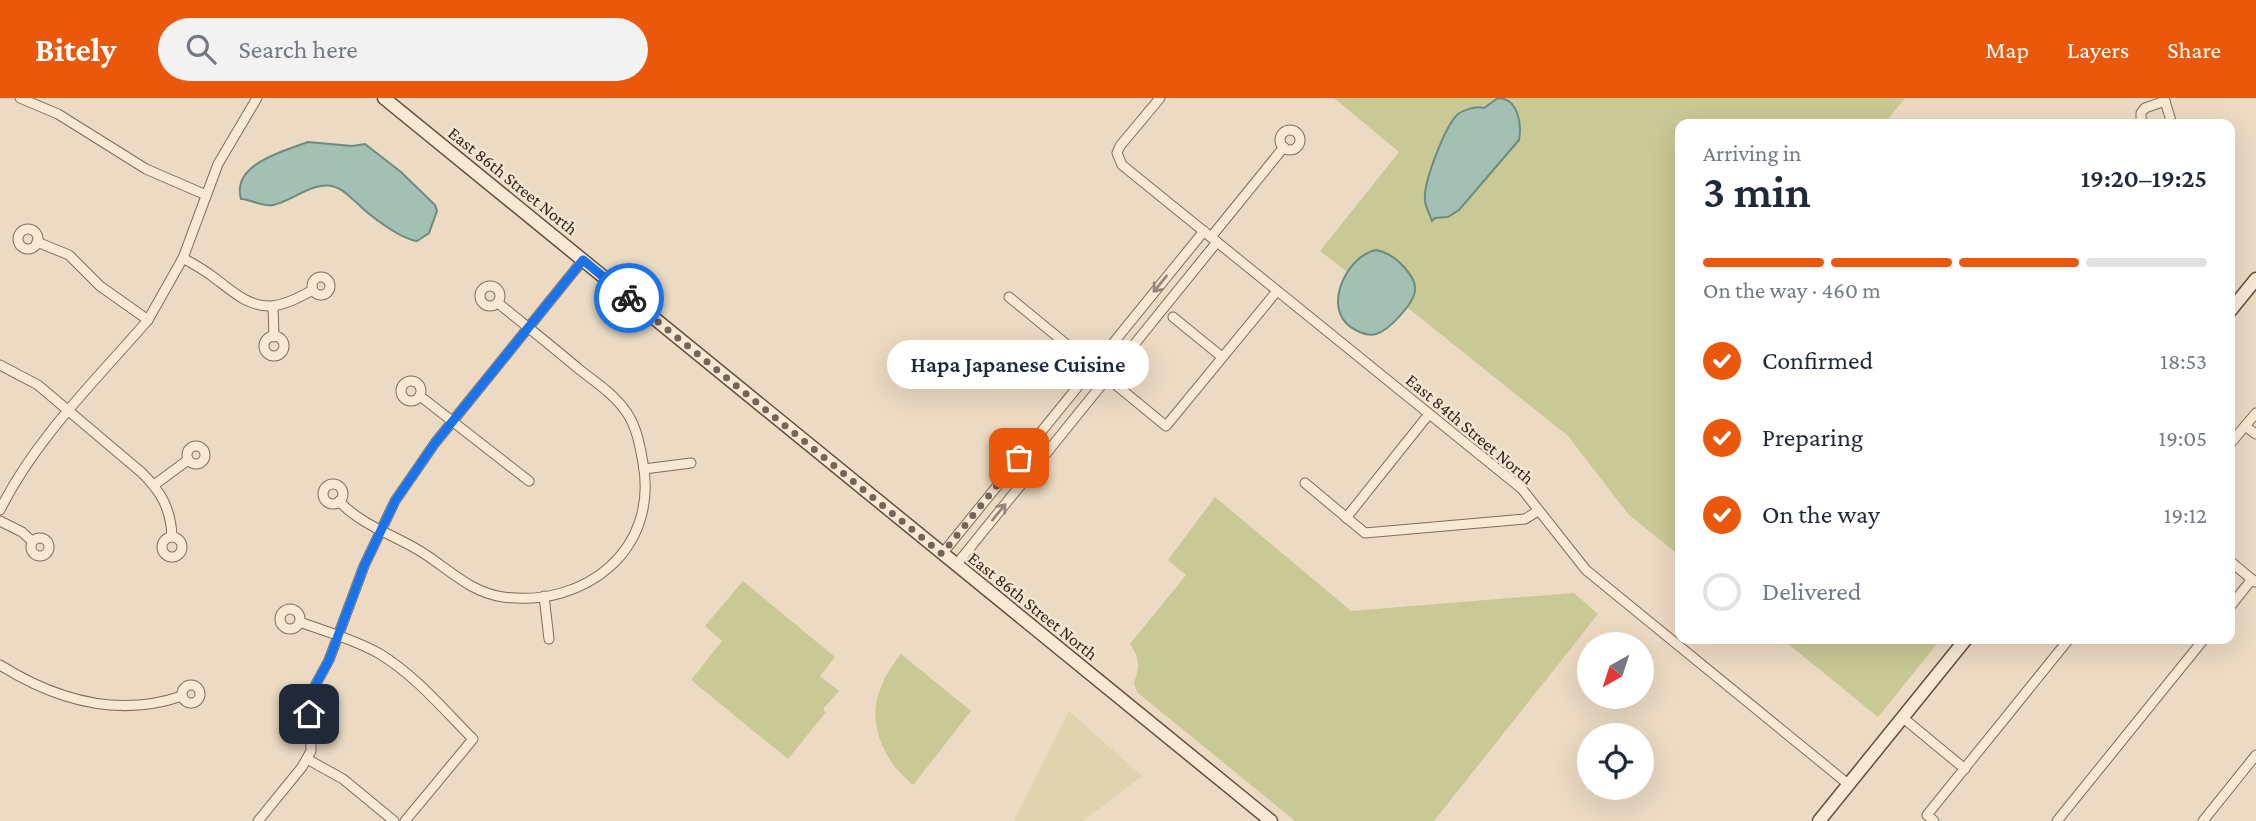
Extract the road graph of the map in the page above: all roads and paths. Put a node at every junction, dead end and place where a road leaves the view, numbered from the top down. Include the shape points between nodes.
1 (20, 98) edge
2 (257, 98) edge
3 (384, 98) edge
4 (1160, 98) edge
5 (2164, 99) edge
6 (2141, 119) edge
7 (2168, 119) edge
8 (1284, 147) dead end
9 (206, 194) junction
10 (1210, 236) junction
11 (37, 242) dead end
12 (183, 258) junction
13 (583, 260) junction
14 (2256, 279) edge
15 (313, 290) dead end
16 (1276, 291) junction
17 (1009, 297) dead end
18 (498, 303) dead end
19 (2235, 305) edge
20 (273, 306) junction
21 (1173, 317) dead end
22 (148, 320) junction
23 (529, 328) junction
24 (274, 337) dead end
25 (1222, 357) junction
26 (0, 365) edge
27 (1094, 366) junction
28 (1107, 377) junction
29 (420, 396) dead end
30 (69, 412) junction
31 (2256, 412) edge
32 (1429, 414) junction
33 (453, 420) junction
34 (2245, 426) junction
35 (2256, 434) edge
36 (2235, 438) edge
37 (188, 460) dead end
38 (691, 463) dead end
39 (644, 469) junction
40 (529, 481) dead end
41 (1305, 483) dead end
42 (155, 485) junction
43 (339, 501) dead end
44 (0, 510) edge
45 (1538, 511) junction
46 (1346, 518) junction
47 (0, 521) edge
48 (380, 530) junction
49 (172, 537) dead end
50 (32, 541) dead end
51 (942, 554) junction
52 (956, 565) junction
53 (2235, 565) edge
54 (2254, 581) edge
55 (544, 596) junction
56 (2235, 602) edge
57 (300, 622) dead end
58 (338, 636) junction
59 (549, 639) dead end
60 (1675, 642) edge
61 (1677, 644) edge
62 (1962, 644) edge
63 (2065, 644) edge
64 (2200, 644) edge
65 (0, 665) edge
66 (182, 696) dead end
67 (1902, 718) junction
68 (2256, 755) edge
69 (307, 759) junction
70 (1965, 769) junction
71 (1849, 784) junction
72 (1931, 818) edge
73 (258, 821) edge
74 (394, 821) edge
75 (405, 821) edge
76 (1271, 821) edge
77 (1819, 821) edge
78 (2057, 821) edge
79 (2203, 821) edge

1 - 9 street via 58,114 146,169
2 - 9 street
3 - 13 main road, East 86th Street North
4 - 10 street, East 84th Street North via 1120,146 1118,160
5 - 6 street via 2146,108
5 - 7 street
8 - 10 street
9 - 12 street
10 - 16 street, East 84th Street North
10 -> 27 street
10 - 28 street
11 - 22 street via 69,255 100,286
12 - 20 street via 245,300
12 - 22 street
13 - 23 street
13 - 51 main road, East 86th Street North
14 - 19 main road
15 - 20 street
16 - 25 street
16 - 32 street, East 84th Street North
17 - 27 street
18 - 23 street
20 - 24 street
21 - 25 street
22 - 30 street
23 - 33 street
23 - 39 street via 620,404 635,430
25 - 28 street via 1166,426
26 - 30 street via 38,384
27 - 28 street
27 - 51 street
52 -> 28 street
29 - 33 street
30 - 42 street
30 - 44 street via 36,452
31 - 34 street
32 - 45 street, East 84th Street North via 1522,489
32 - 46 street
33 - 40 street
33 - 48 street via 417,467
34 - 35 street
34 - 36 street
37 - 42 street
38 - 39 street
39 - 55 street via 641,518 622,555 591,583
41 - 46 street
42 - 49 street via 169,514
43 - 48 street
45 - 46 street via 1525,519 1365,533
45 - 60 street, East 84th Street North via 1586,570
47 - 50 street
48 - 55 street via 479,591 505,597
48 - 58 street
51 - 52 main road, East 86th Street North
52 - 76 main road, East 86th Street North
53 - 54 street
54 - 56 street
55 - 59 street
57 - 58 street
58 - 69 street via 310,695 312,743
58 - 75 street via 392,662 472,739
61 - 71 street, East 84th Street North
62 - 67 main road
63 - 70 street
64 - 78 street
65 - 66 street via 39,687 95,705 131,706
67 - 70 street
67 - 71 main road
68 - 79 street
69 - 73 street
69 - 74 street via 344,779
70 - 72 street
71 - 77 main road

